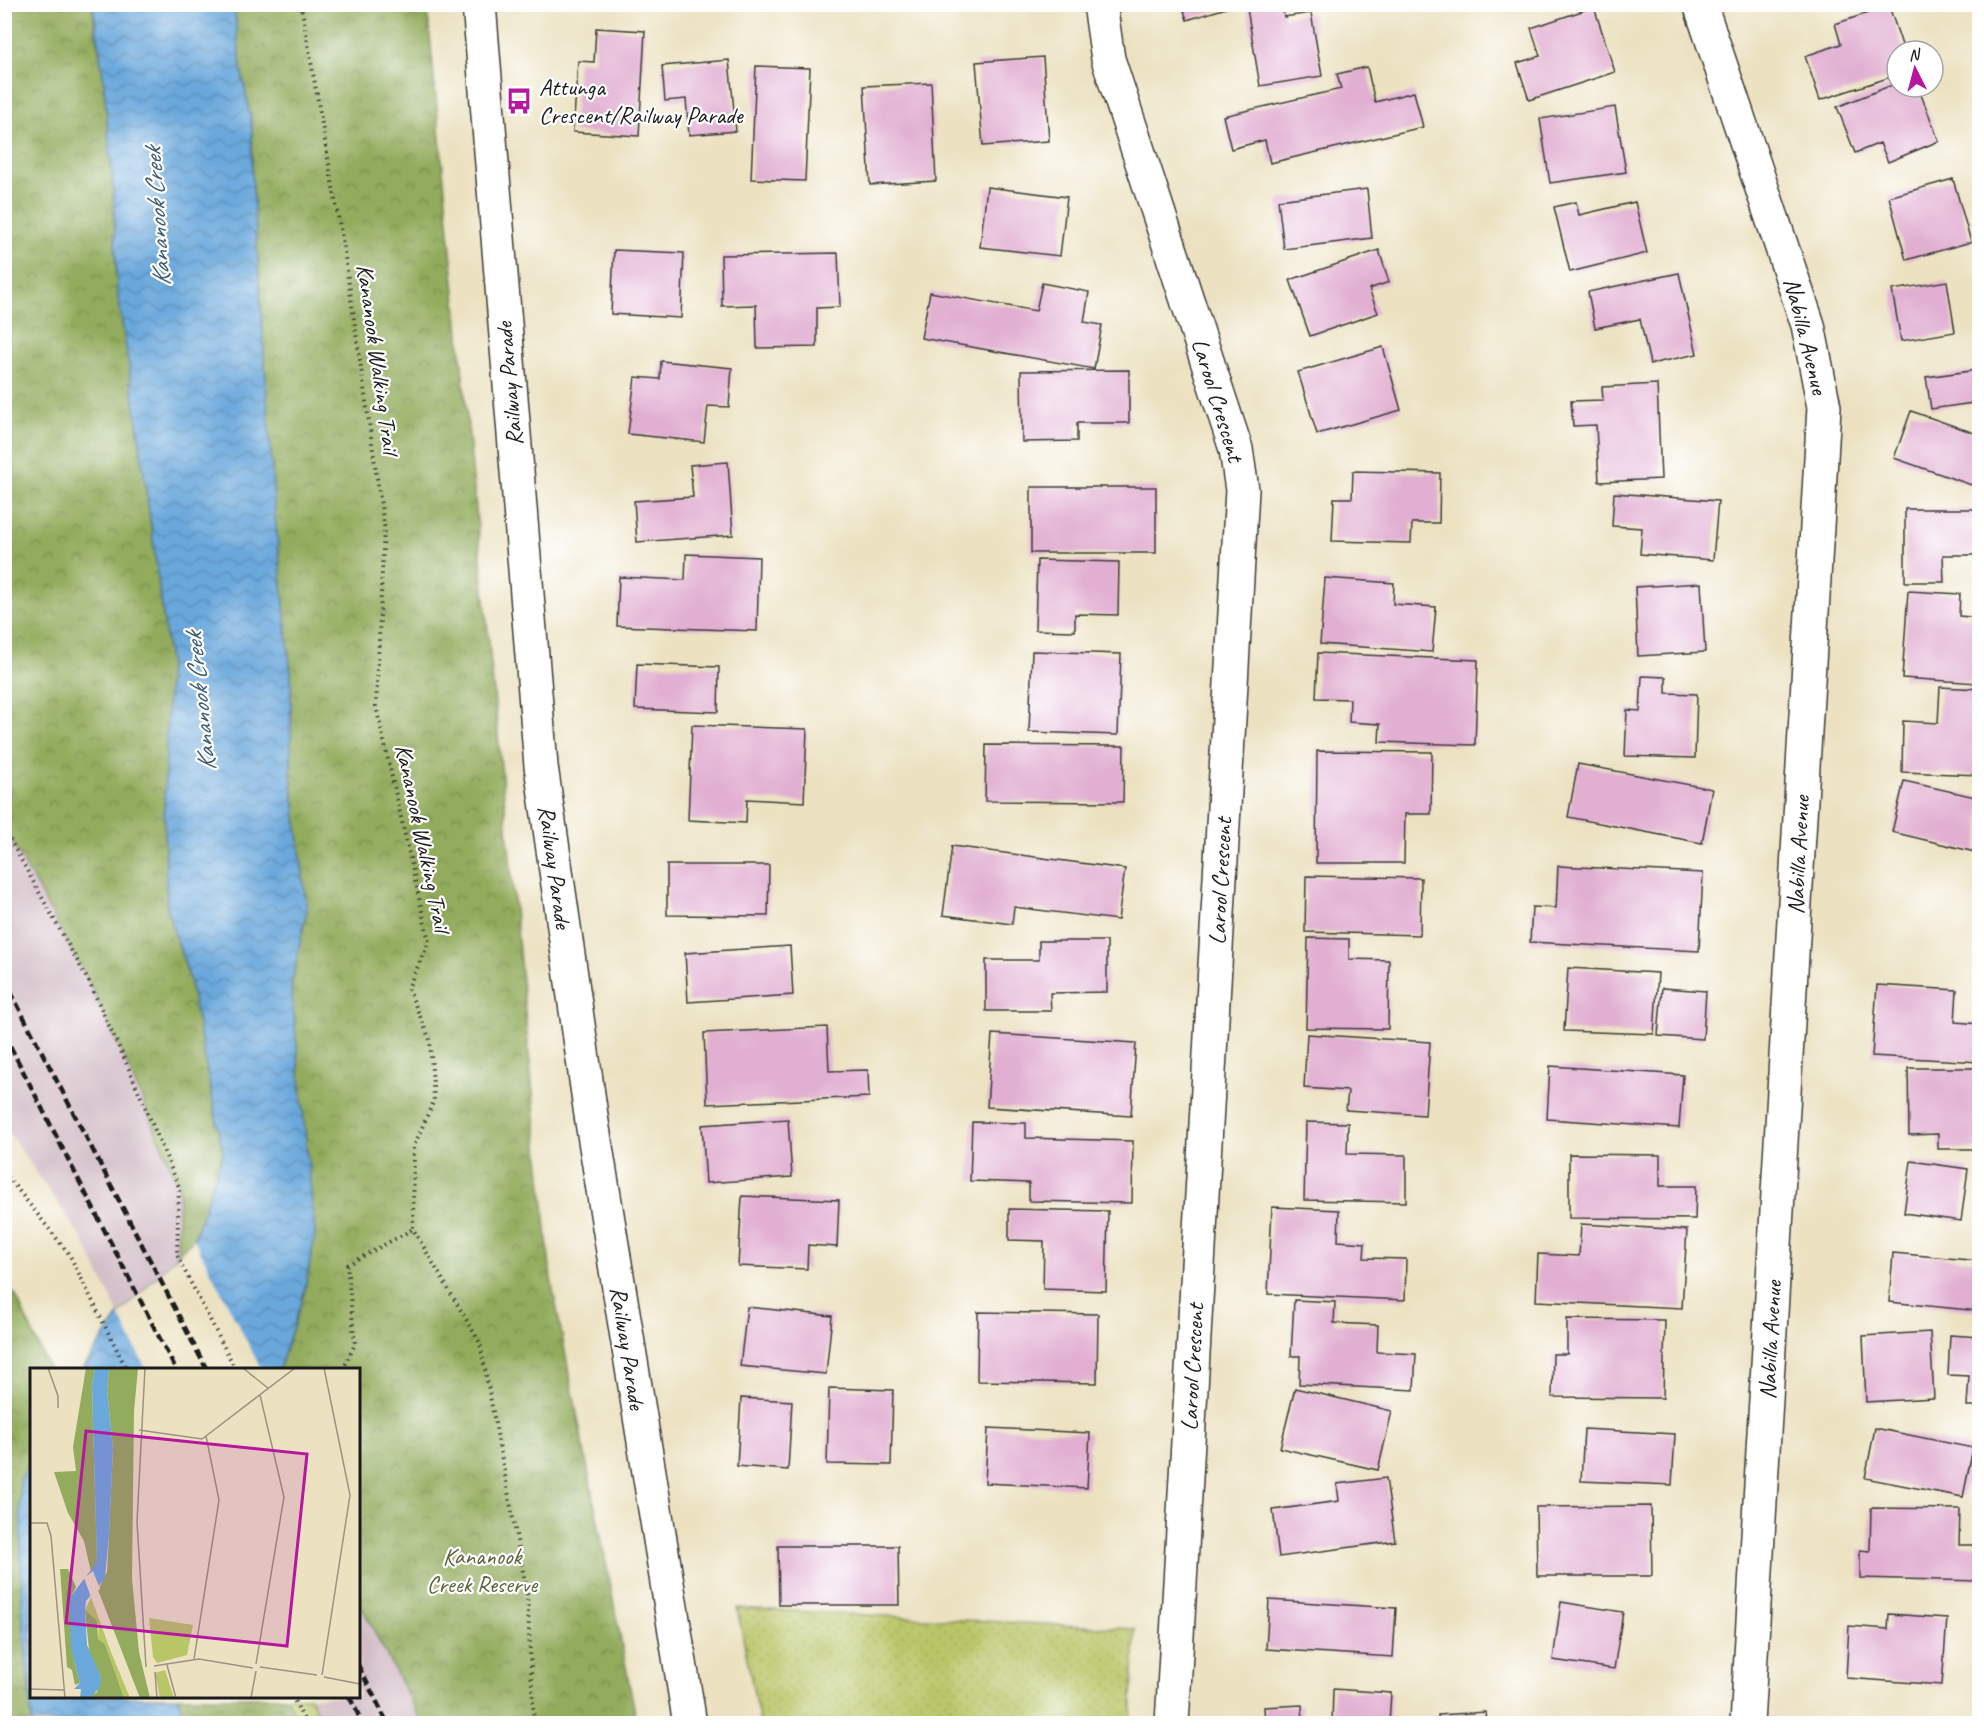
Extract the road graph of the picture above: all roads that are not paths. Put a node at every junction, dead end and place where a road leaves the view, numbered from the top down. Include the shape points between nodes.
1 (479, 4) edge
2 (1077, 4) edge
3 (1100, 4) edge
4 (1700, 4) edge
5 (1108, 59) junction
6 (690, 1724) edge
7 (1172, 1724) edge
8 (1747, 1724) edge

1 - 6 street, Railway Parade via 541,766 593,1134
2 - 5 street, Larool Crescent
3 - 5 street, Larool Crescent
4 - 8 street, Nabilla Avenue via 1808,325 1824,407
5 - 7 street, Larool Crescent via 1236,449 1242,490

